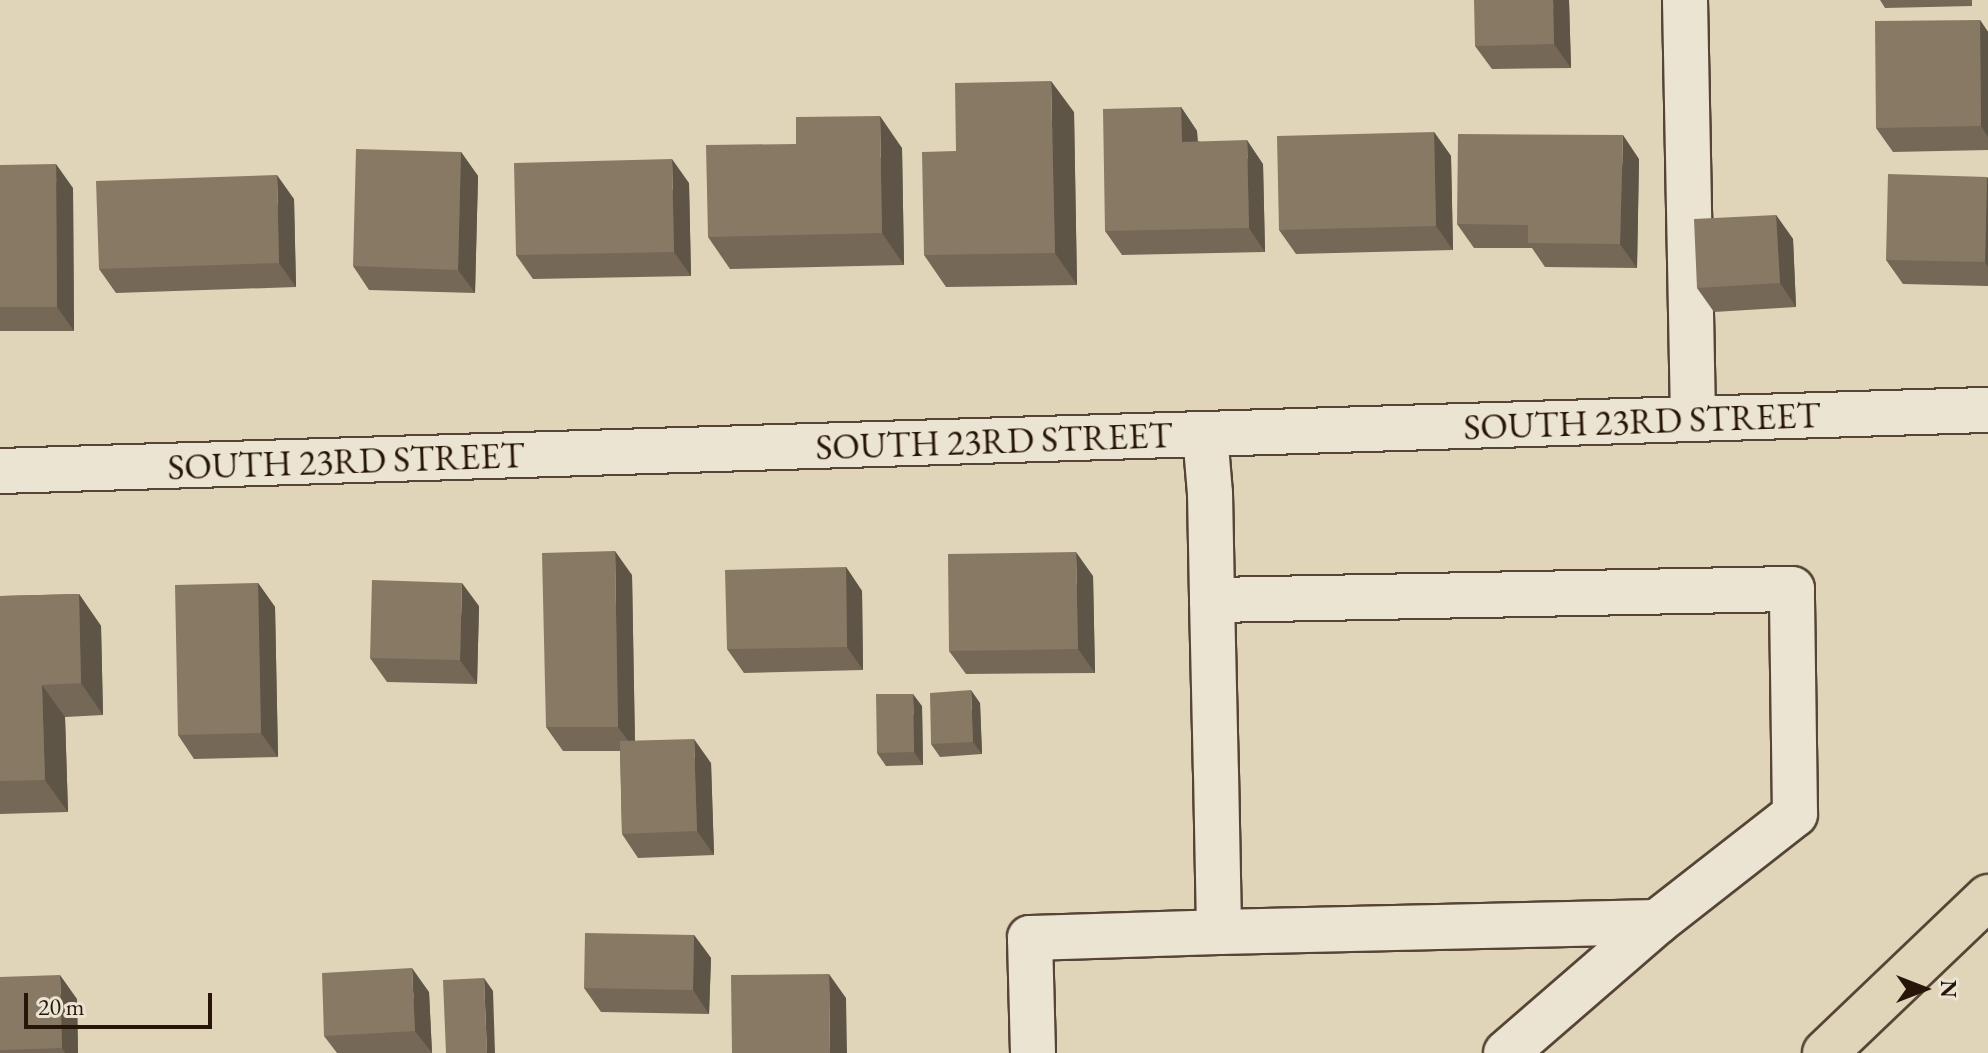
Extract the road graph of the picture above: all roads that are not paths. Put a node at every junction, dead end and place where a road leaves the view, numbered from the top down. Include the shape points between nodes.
1 (1685, 0) edge
2 (1988, 410) edge
3 (1693, 419) junction
4 (1205, 434) junction
5 (0, 471) edge
6 (1212, 600) junction
7 (1988, 897) edge
8 (1657, 922) junction
9 (1219, 932) junction
10 (1510, 1052) edge
11 (1033, 1053) edge
12 (1825, 1053) edge

1 - 3 street
2 - 3 street, SOUTH 23RD STREET
3 - 4 street, SOUTH 23RD STREET
4 - 5 street, SOUTH 23RD STREET
4 - 6 street
6 - 8 street via 1792,589 1795,814
6 - 9 street
7 - 12 main road
8 - 9 street
8 - 10 street
9 - 11 street via 1030,938

